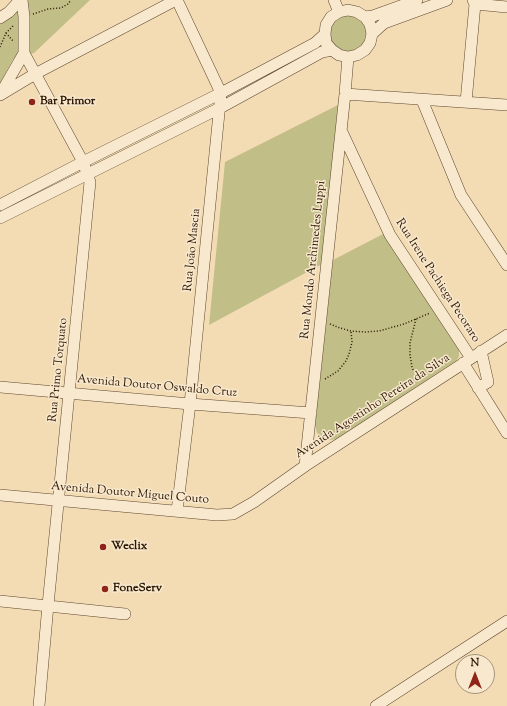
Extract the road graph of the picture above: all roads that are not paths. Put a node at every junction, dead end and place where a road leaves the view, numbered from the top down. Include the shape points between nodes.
1 (21, 0) edge
2 (176, 0) edge
3 (334, 0) edge
4 (417, 0) edge
5 (447, 0) edge
6 (474, 2) edge
7 (507, 7) edge
8 (339, 12) junction
9 (365, 17) junction
10 (0, 18) edge
11 (325, 34) junction
12 (372, 34) junction
13 (332, 50) junction
14 (24, 53) junction
15 (348, 57) junction
16 (35, 74) junction
17 (221, 94) junction
18 (346, 94) junction
19 (0, 95) edge
20 (422, 100) junction
21 (466, 102) junction
22 (507, 106) edge
23 (220, 108) junction
24 (342, 131) junction
25 (83, 162) junction
26 (88, 175) junction
27 (0, 205) edge
28 (0, 218) edge
29 (507, 266) edge
30 (507, 334) edge
31 (481, 351) junction
32 (467, 361) junction
33 (0, 386) edge
34 (478, 388) junction
35 (70, 393) junction
36 (190, 404) junction
37 (311, 414) junction
38 (507, 432) edge
39 (305, 466) junction
40 (0, 494) edge
41 (59, 500) junction
42 (254, 502) joint
43 (177, 511) junction
44 (0, 601) edge
45 (48, 605) junction
46 (125, 614) dead end
47 (507, 621) edge
48 (39, 706) edge
49 (376, 706) edge

1 - 10 street
1 - 14 street via 24,17
2 - 16 street
2 - 17 street, Rua João Mascia
3 - 8 street
4 - 9 street via 379,15
5 - 12 street via 384,23
6 - 7 street
6 - 21 street
8 - 9 street via 348,10
8 - 11 street via 331,17 326,25
9 - 12 street
11 - 13 street via 326,43
11 - 17 street via 315,43
12 - 15 street via 365,50 357,56
13 - 15 street
13 - 23 street via 322,52
14 - 16 street, Rua Primo Torquato
14 - 19 street
15 - 18 street, Rua Mondo Archimedes Luppi
16 - 19 street
16 - 25 street, Rua Primo Torquato
17 - 23 street, Rua João Mascia
17 - 25 street
18 - 20 street
18 - 24 street, Rua Mondo Archimedes Luppi
20 - 21 street
20 - 29 street via 461,195
21 - 22 street
23 - 26 street
23 - 36 street, Rua João Mascia
24 - 32 street, Rua Irene Pachiega Pecoraro via 390,235 439,309
24 - 37 street, Rua Mondo Archimedes Luppi
25 - 26 street, Rua Primo Torquato
25 - 27 street
26 - 28 street
26 - 35 street, Rua Primo Torquato via 90,182
30 - 31 street, Avenida Agostinho Pereira da Silva
31 - 32 street, Avenida Agostinho Pereira da Silva
31 - 34 street via 488,382
32 - 34 street, Rua Irene Pachiega Pecoraro
32 - 39 street, Avenida Agostinho Pereira da Silva
33 - 35 street, Avenida Doutor Oswaldo Cruz
34 - 38 street, Rua Irene Pachiega Pecoraro
35 - 36 street, Avenida Doutor Oswaldo Cruz
35 - 41 street, Rua Primo Torquato
36 - 37 street, Avenida Doutor Oswaldo Cruz
36 - 43 street, Rua João Mascia
37 - 39 street, Rua Mondo Archimedes Luppi
39 - 42 street, Avenida Agostinho Pereira da Silva
40 - 41 street, Avenida Doutor Miguel Couto
41 - 43 street, Avenida Doutor Miguel Couto
41 - 45 street, Rua Primo Torquato
42 - 43 street, Avenida Doutor Miguel Couto via 233,514
44 - 45 street
45 - 46 street
45 - 48 street, Rua Primo Torquato
47 - 49 street

